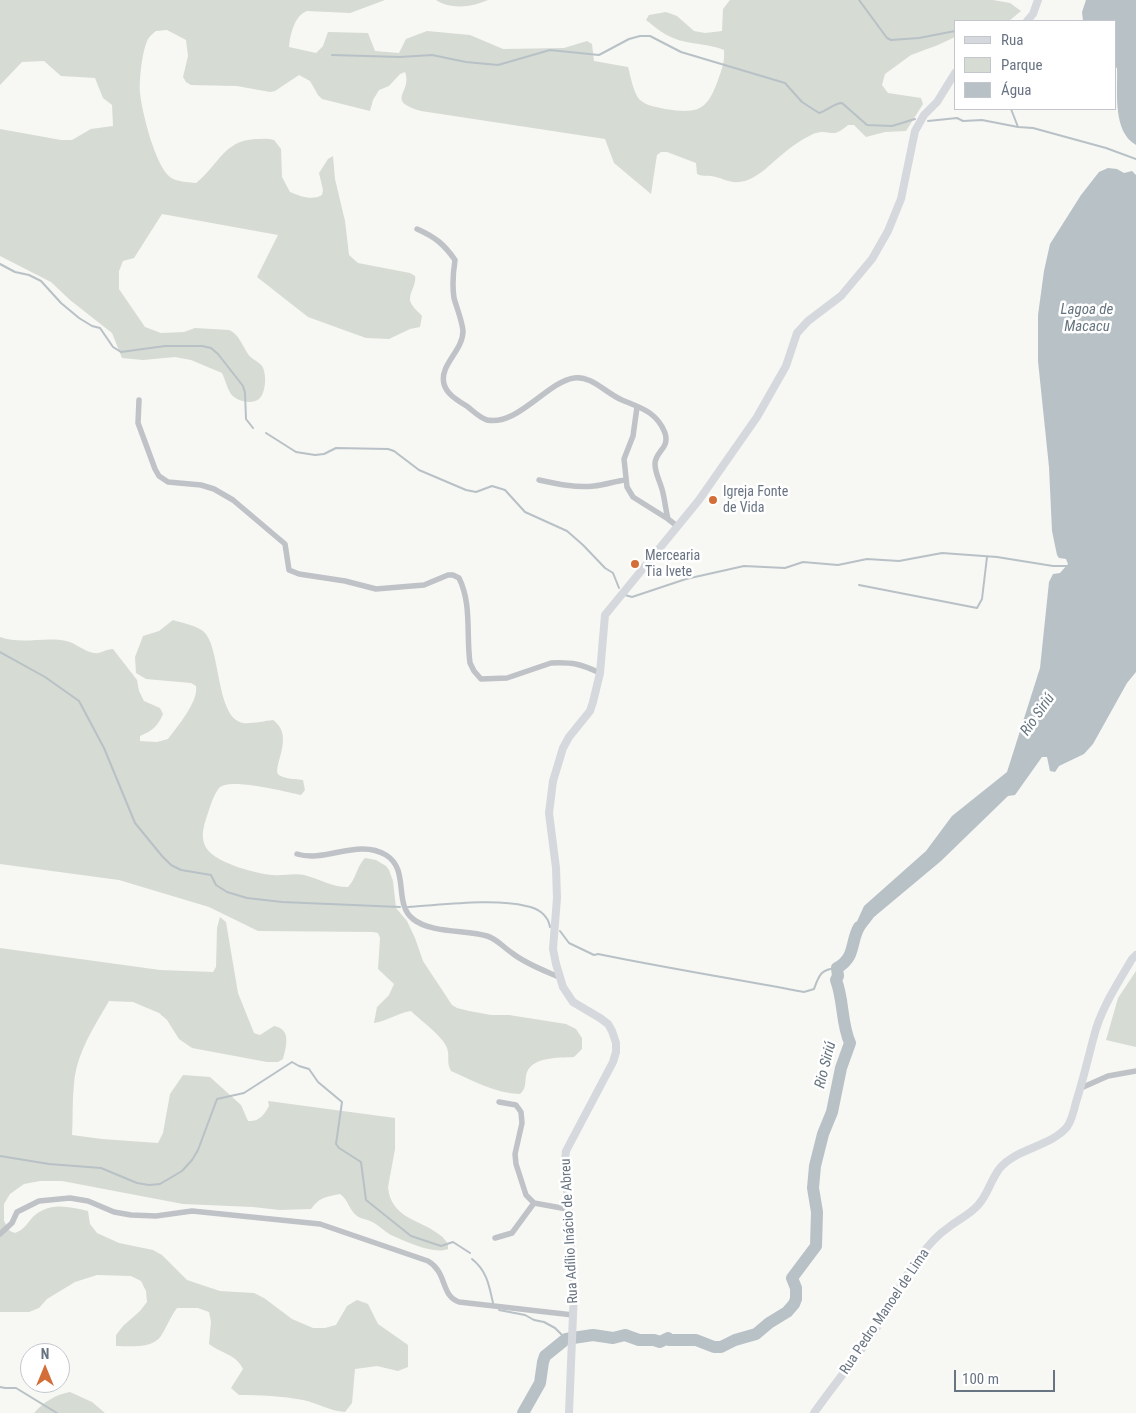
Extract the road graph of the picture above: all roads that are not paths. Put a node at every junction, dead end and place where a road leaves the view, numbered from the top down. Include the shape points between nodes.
1 (1038, 0) edge
2 (1028, 20) edge
3 (954, 75) edge
4 (417, 229) dead end
5 (139, 400) dead end
6 (638, 407) junction
7 (539, 480) dead end
8 (626, 480) junction
9 (668, 520) junction
10 (677, 526) junction
11 (600, 673) junction
12 (297, 854) dead end
13 (1136, 955) edge
14 (559, 977) junction
15 (1136, 1071) edge
16 (1081, 1088) junction
17 (499, 1102) dead end
18 (534, 1203) junction
19 (568, 1208) junction
20 (0, 1234) edge
21 (495, 1238) dead end
22 (573, 1316) junction
23 (569, 1413) edge
24 (814, 1413) edge

1 - 2 street
3 - 10 street, Rua Adílio Inácio de Abreu via 916,131 901,199 872,259 841,296 797,332 786,366 757,417
4 - 6 street via 446,247 455,260 452,280 463,331 462,340 444,377 449,394 485,420 495,420 515,414 558,385 574,378 584,378
5 - 11 street via 138,423 159,476 168,482 214,489 233,500 285,544 289,570 376,589 424,586 453,575 459,578 464,588 470,663 481,679 507,678 551,663 578,663
6 - 8 street via 633,436 624,459
6 - 9 street via 654,415 666,435 666,445 655,466
7 - 8 street via 592,486
8 - 9 street via 633,497
9 - 10 street
10 - 11 street, Rua Adílio Inácio de Abreu via 605,615
11 - 14 street, Rua Adílio Inácio de Abreu via 590,711 563,748 553,781 549,813 557,898 553,949
12 - 14 street via 307,857 369,849 385,855 400,872 406,909 413,919 431,927 489,936 528,964
13 - 16 street, Rua Pedro Manoel de Lima via 1104,1008
14 - 19 street, Rua Adílio Inácio de Abreu via 573,1002 608,1024 616,1043 613,1062 566,1151
15 - 16 street via 1108,1076
16 - 24 street, Rua Pedro Manoel de Lima via 1071,1120 1063,1131 1001,1167 972,1212 947,1228 918,1259 878,1325
17 - 18 street via 516,1105 522,1112 516,1164 526,1195
18 - 19 street
18 - 21 street via 512,1233
19 - 22 street, Rua Adílio Inácio de Abreu
20 - 22 street via 12,1223 17,1212 40,1201 70,1198 131,1215 156,1216 192,1211 320,1224 428,1261 440,1271 448,1295 459,1302
22 - 23 street, Rua Adílio Inácio de Abreu

